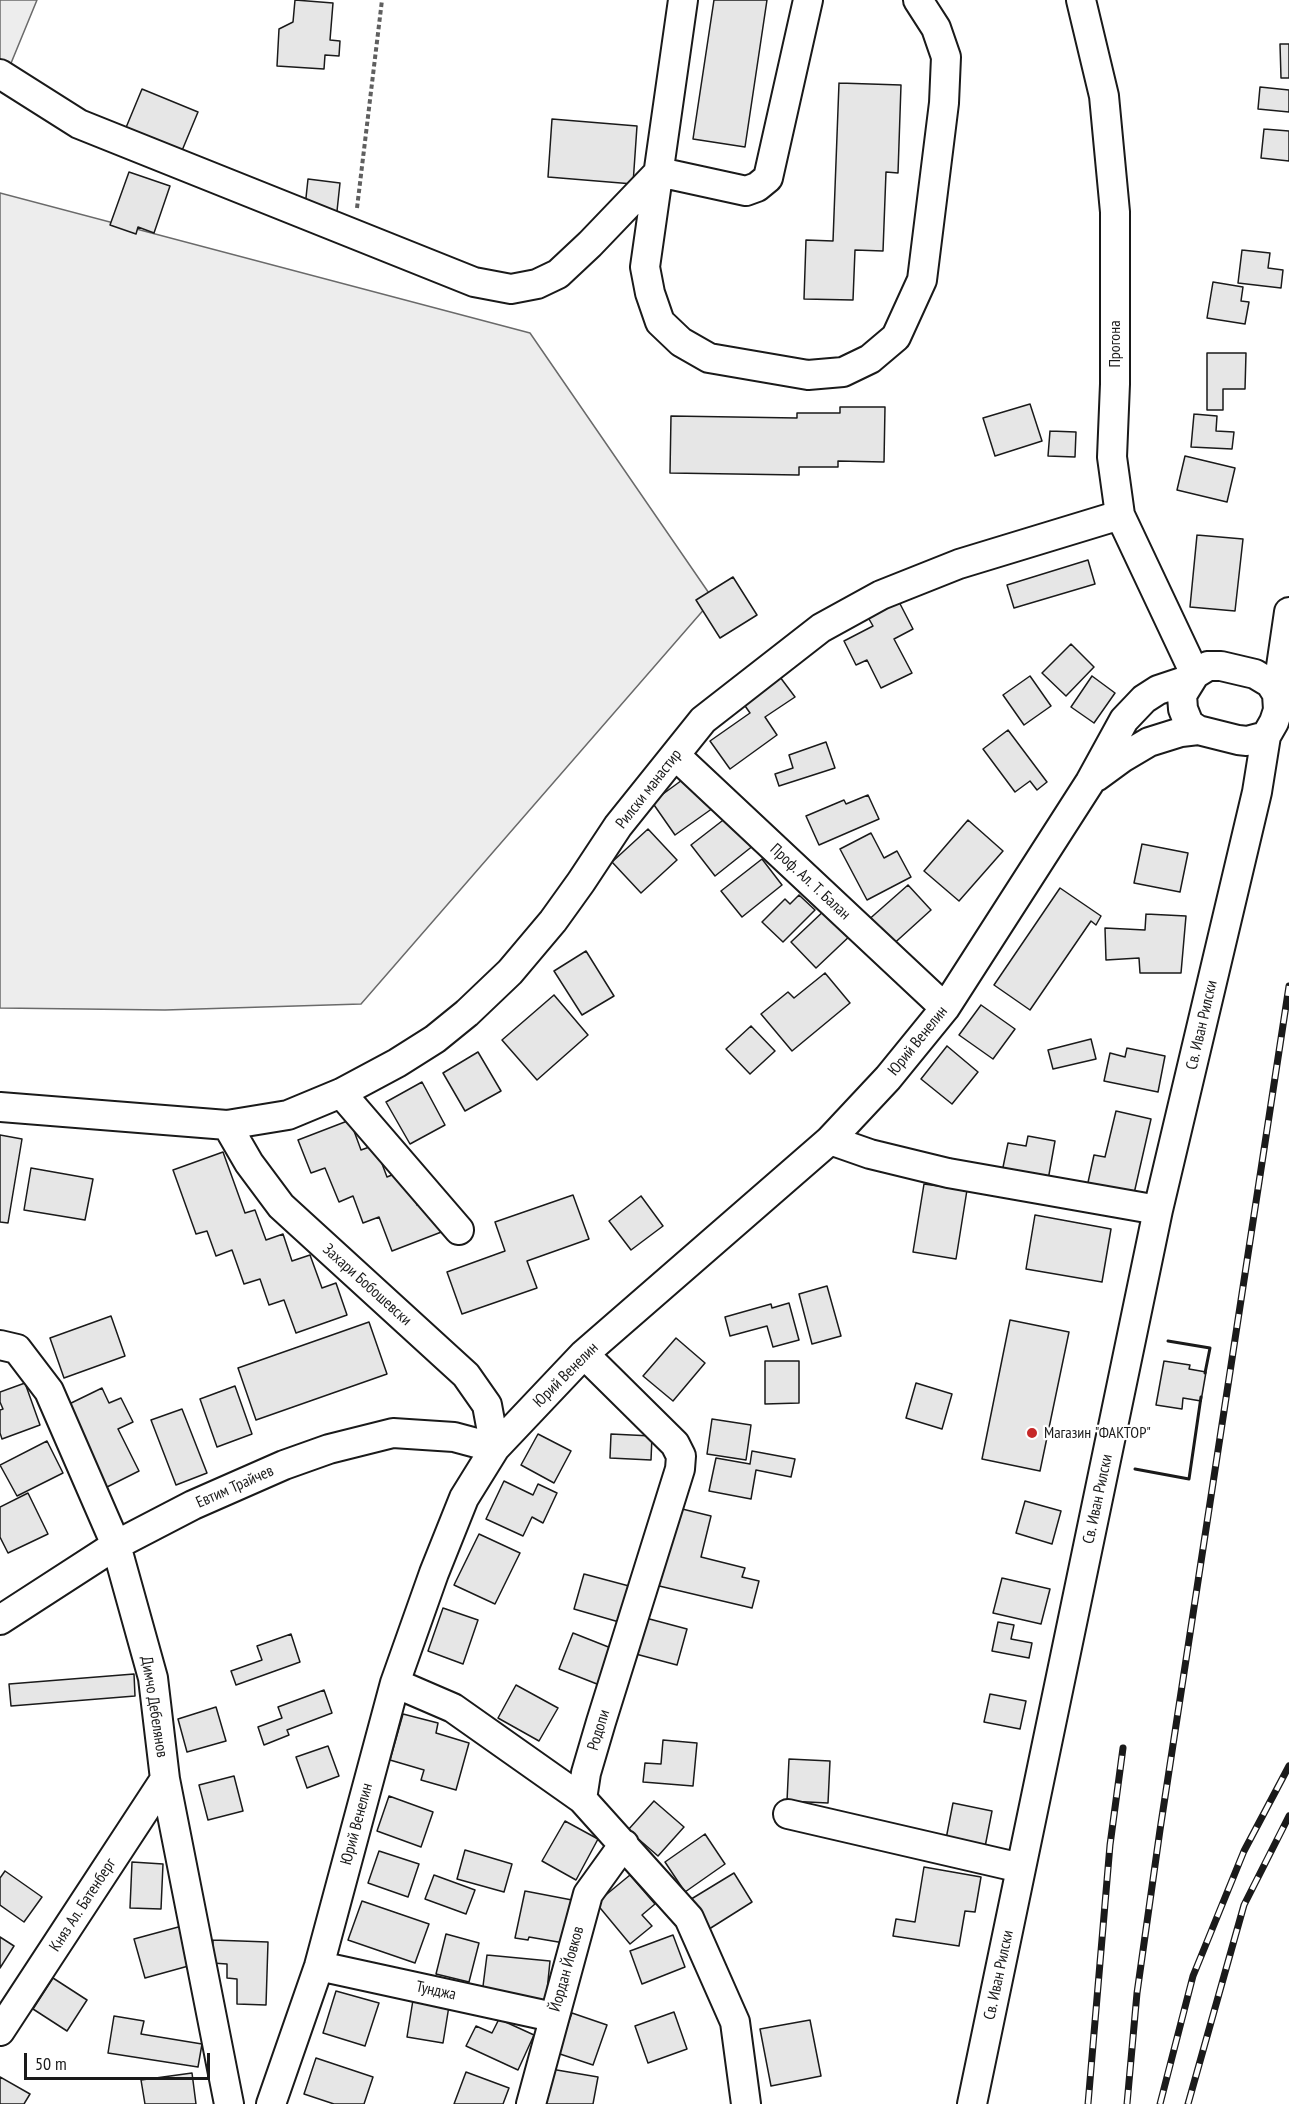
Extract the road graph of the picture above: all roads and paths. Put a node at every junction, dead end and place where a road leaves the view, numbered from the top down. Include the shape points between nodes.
1 (382, 0) edge
2 (682, 0) edge
3 (808, 0) edge
4 (918, 0) edge
5 (1081, 0) edge
6 (0, 74) edge
7 (659, 172) junction
8 (353, 234) junction
9 (1120, 514) junction
10 (1289, 612) edge
11 (1283, 641) junction
12 (1255, 674) junction
13 (1193, 676) junction
14 (1278, 715) edge
15 (1198, 730) junction
16 (1238, 740) junction
17 (675, 755) junction
18 (1090, 782) junction
19 (1257, 792) junction
20 (945, 1008) junction
21 (342, 1093) junction
22 (0, 1107) edge
23 (227, 1125) junction
24 (830, 1140) junction
25 (1158, 1210) junction
26 (459, 1230) dead end
27 (0, 1345) edge
28 (584, 1354) junction
29 (495, 1448) junction
30 (116, 1545) junction
31 (0, 1620) edge
32 (395, 1683) junction
33 (165, 1779) junction
34 (582, 1799) junction
35 (788, 1814) dead end
36 (624, 1844) junction
37 (1021, 1868) junction
38 (320, 1966) junction
39 (553, 2017) junction
40 (0, 2031) edge
41 (229, 2104) edge
42 (271, 2104) edge
43 (531, 2104) edge
44 (746, 2104) edge
45 (972, 2104) edge

1 - 8 path
2 - 7 street
3 - 7 street via 768,178 746,192
4 - 7 street via 936,28 946,57 922,280 896,337 870,359 843,372 808,375 709,358 681,342 660,322 645,267
5 - 9 street, Прогона via 1104,96 1115,212 1112,457
6 - 8 street via 79,124
7 - 8 street via 558,274 537,284 511,289 474,282
9 - 13 street, Прогона
9 - 17 street, Рилски манастир via 959,564 881,595 821,628 703,720
10 - 11 street, Св. Иван Рилски
11 - 12 street, Св. Иван Рилски via 1275,657
11 - 14 street, Св. Иван Рилски
12 - 13 street via 1208,666
12 - 14 street via 1270,683
13 - 15 street via 1182,694 1183,709 1189,724
13 - 18 street, Юрий Венелин via 1158,690 1132,710
14 - 16 street via 1247,741
14 - 19 street, Св. Иван Рилски
15 - 16 street
15 - 18 street, Юрий Венелин via 1149,742
16 - 19 street, Св. Иван Рилски via 1254,773
17 - 20 street, Проф. Ал. Т. Балан
17 - 21 street, Рилски манастир via 618,826 553,921 510,972 435,1039
18 - 20 street, Юрий Венелин
19 - 25 street, Св. Иван Рилски
20 - 24 street, Юрий Венелин via 888,1078
21 - 23 street, Рилски манастир via 288,1115
21 - 26 street
22 - 23 street, Рилски манастир
23 - 29 street, Захари Бобошевски via 281,1206 466,1375 487,1405
24 - 25 street via 948,1173
24 - 28 street, Юрий Венелин
25 - 37 street, Св. Иван Рилски
27 - 30 street, Димчо Дебелянов via 17,1349 49,1391
28 - 29 street, Юрий Венелин
28 - 34 street, Родопи via 675,1444 681,1456 586,1773
29 - 30 street, Евтим Трайчев via 454,1437 393,1433 329,1449 193,1505
29 - 32 street, Юрий Венелин via 464,1498
30 - 31 street, Евтим Трайчев
30 - 33 street, Димчо Дебелянов via 153,1678
32 - 34 street via 453,1708
32 - 38 street, Юрий Венелин
33 - 40 street, Княз Ал. Батенберг
33 - 41 street, Димчо Дебелянов
34 - 36 street
35 - 37 street
36 - 39 street, Йордан Йовков via 588,1894
36 - 44 street via 689,1918 735,2022
37 - 45 street, Св. Иван Рилски
38 - 39 street, Тунджа
38 - 42 street, Юрий Венелин
39 - 43 street, Йордан Йовков

